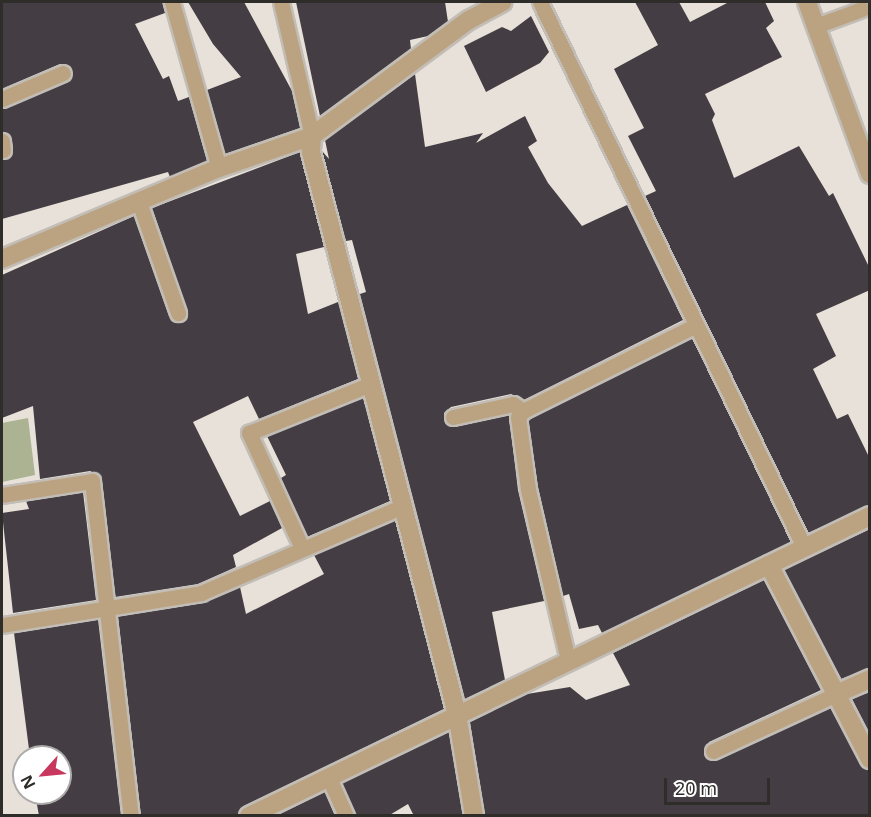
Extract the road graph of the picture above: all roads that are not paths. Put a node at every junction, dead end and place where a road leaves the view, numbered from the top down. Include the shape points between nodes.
1 (172, 2) edge
2 (281, 2) edge
3 (503, 2) edge
4 (540, 2) edge
5 (807, 2) edge
6 (862, 9) dead end
7 (816, 27) junction
8 (63, 73) dead end
9 (2, 99) edge
10 (312, 136) junction
11 (219, 168) junction
12 (870, 174) edge
13 (139, 202) junction
14 (2, 259) edge
15 (178, 313) dead end
16 (696, 325) junction
17 (371, 384) junction
18 (523, 411) junction
19 (453, 417) dead end
20 (2, 495) edge
21 (403, 506) junction
22 (870, 516) edge
23 (302, 548) junction
24 (804, 548) junction
25 (769, 565) junction
26 (106, 609) junction
27 (2, 625) edge
28 (568, 660) junction
29 (870, 679) edge
30 (834, 695) junction
31 (457, 714) junction
32 (713, 751) dead end
33 (870, 759) edge
34 (329, 778) junction
35 (131, 816) edge
36 (249, 816) edge
37 (346, 816) edge
38 (474, 816) edge

1 - 11 lane
2 - 10 lane
3 - 10 street via 469,20
4 - 16 lane
5 - 7 street
6 - 7 lane
7 - 12 street
8 - 9 lane
10 - 11 street
10 - 17 street via 311,152
11 - 13 street
13 - 14 street
13 - 15 lane
16 - 18 lane
16 - 24 lane
17 - 21 street
17 - 23 lane via 249,433
18 - 19 lane via 513,404
18 - 28 lane via 518,417 528,489
20 - 26 lane via 92,481
21 - 23 lane
21 - 31 street
22 - 24 street
23 - 26 lane via 201,594
24 - 25 street
25 - 28 street
25 - 30 street
26 - 27 lane
26 - 35 lane
28 - 31 street
29 - 30 street
30 - 32 lane
30 - 33 street
31 - 34 street
31 - 38 street
34 - 36 street
34 - 37 lane

